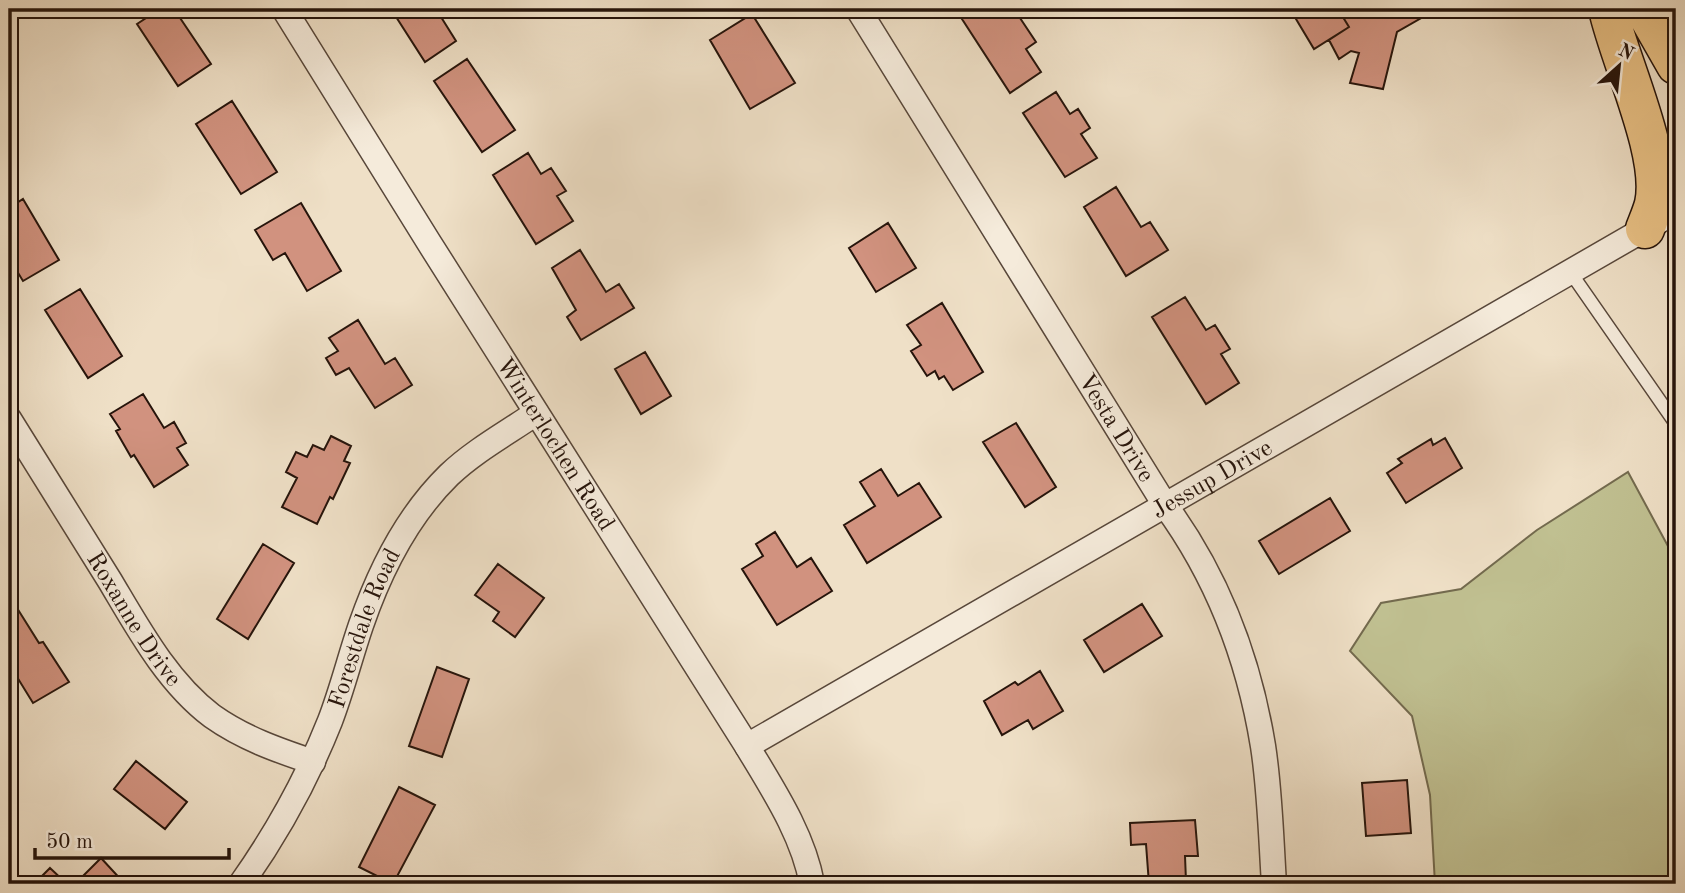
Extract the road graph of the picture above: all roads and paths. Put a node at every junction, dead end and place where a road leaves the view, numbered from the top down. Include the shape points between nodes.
1 (284, 9) edge
2 (858, 9) edge
3 (1608, 9) edge
4 (1644, 9) edge
5 (1676, 65) edge
6 (1661, 220) edge
7 (1571, 273) junction
8 (536, 414) junction
9 (9, 419) edge
10 (1676, 424) edge
11 (1165, 505) junction
12 (747, 746) junction
13 (313, 762) junction
14 (241, 884) edge
15 (813, 884) edge
16 (1273, 884) edge

1 - 8 street, Winterlochen Road
2 - 11 street, Vesta Drive
3 - 6 main road via 1648,141 1656,179 1654,203
4 - 5 main road
6 - 7 street, Jessup Drive
7 - 10 lane
7 - 11 street, Jessup Drive
8 - 12 street, Winterlochen Road
8 - 13 street, Forestdale Road via 449,475 396,544 374,590
9 - 13 street, Roxanne Drive via 138,627 189,694 238,733
11 - 12 street, Jessup Drive
11 - 16 street, Vesta Drive via 1208,573 1249,682 1263,747
12 - 15 street, Winterlochen Road via 781,804
13 - 14 street, Forestdale Road via 280,825

